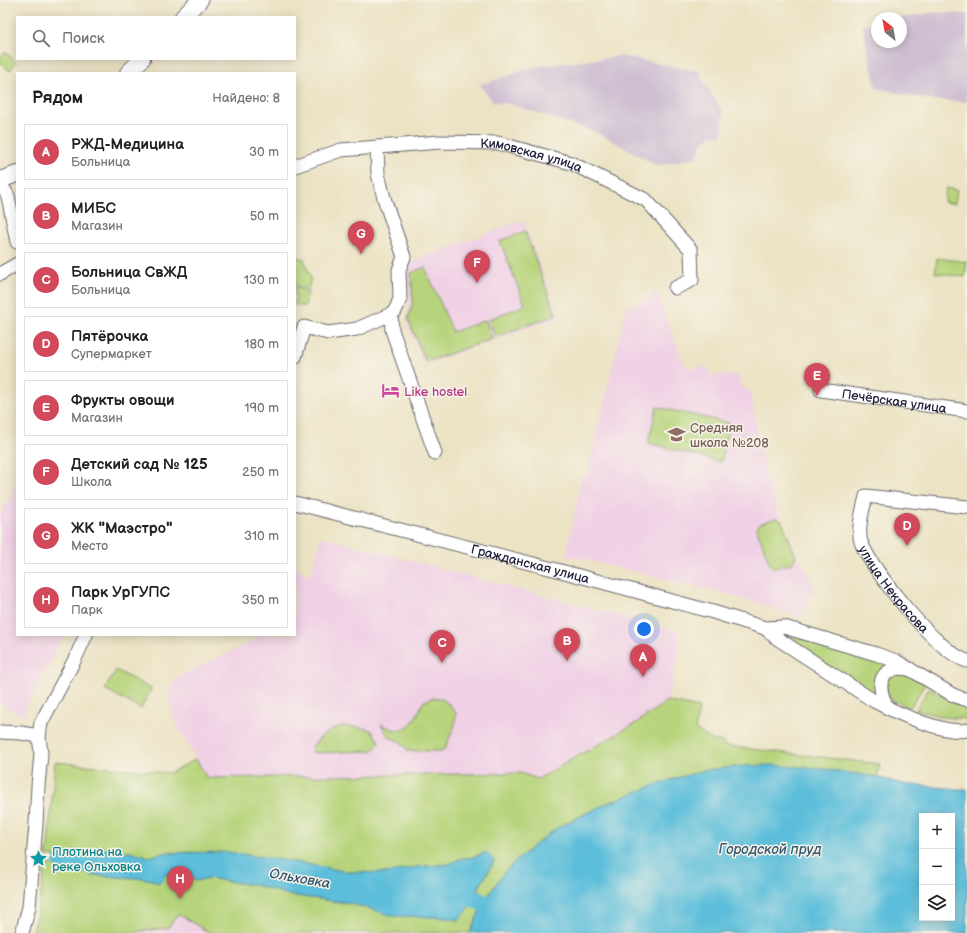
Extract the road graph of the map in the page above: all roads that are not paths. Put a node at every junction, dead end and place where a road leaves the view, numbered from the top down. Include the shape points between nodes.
1 (200, 0) edge
2 (184, 16) edge
3 (141, 60) edge
4 (129, 72) edge
5 (377, 147) junction
6 (296, 166) edge
7 (16, 174) edge
8 (0, 181) edge
9 (16, 238) edge
10 (16, 265) edge
11 (0, 274) edge
12 (675, 288) dead end
13 (391, 314) junction
14 (296, 354) edge
15 (821, 390) dead end
16 (967, 411) edge
17 (435, 453) dead end
18 (296, 503) edge
19 (967, 506) edge
20 (765, 628) junction
21 (86, 636) edge
22 (967, 661) edge
23 (910, 669) junction
24 (967, 700) edge
25 (887, 707) junction
26 (966, 731) edge
27 (0, 732) edge
28 (39, 736) junction
29 (22, 933) edge

1 - 2 main road
3 - 4 main road
5 - 6 street, Кимовская улица via 340,150
5 - 12 street, Кимовская улица via 440,142 498,144 571,163 646,200 692,250 692,280
5 - 13 street via 378,174 404,257 399,270 400,298 396,311
7 - 8 main road
8 - 9 street via 8,196
10 - 11 street
13 - 14 street via 357,329 328,334 304,327
13 - 17 street via 392,330
15 - 16 street, Печёрская улица
18 - 20 street, Гражданская улица via 591,579
19 - 22 street, улица Некрасова via 866,496 860,527 861,540 868,556 888,585 916,620 938,641
20 - 23 street, Гражданская улица via 784,627 876,654
20 - 25 street, Гражданская улица via 775,638
21 - 28 street via 41,723
23 - 24 street, Гражданская улица via 953,695
23 - 25 street via 896,668 886,673 880,687
25 - 26 street, Гражданская улица via 928,724 949,730
27 - 28 street
28 - 29 street via 41,754 29,907

